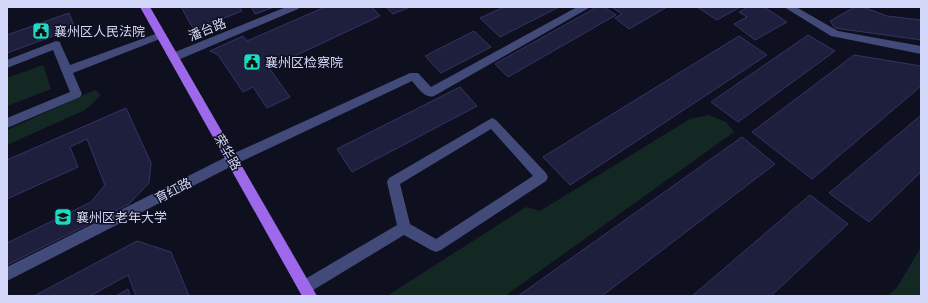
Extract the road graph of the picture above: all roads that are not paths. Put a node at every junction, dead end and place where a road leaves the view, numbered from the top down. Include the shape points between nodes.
1 (145, 7) edge
2 (295, 7) edge
3 (584, 7) edge
4 (789, 7) edge
5 (161, 35) junction
6 (921, 50) edge
7 (174, 57) junction
8 (7, 64) edge
9 (66, 71) junction
10 (7, 123) edge
11 (232, 160) junction
12 (404, 228) junction
13 (7, 274) edge
14 (308, 292) edge

1 - 5 main road, 荣华路
2 - 7 street, 潘台路
3 - 11 street, 育红路 via 430,92 414,76
4 - 6 street via 836,34
5 - 7 main road, 荣华路
5 - 9 street
7 - 11 main road, 荣华路
8 - 9 street via 56,45
9 - 10 street via 76,94
11 - 13 street, 育红路
11 - 14 main road, 荣华路
12 - 12 street via 436,246 542,177 492,123 393,182
12 - 14 street

